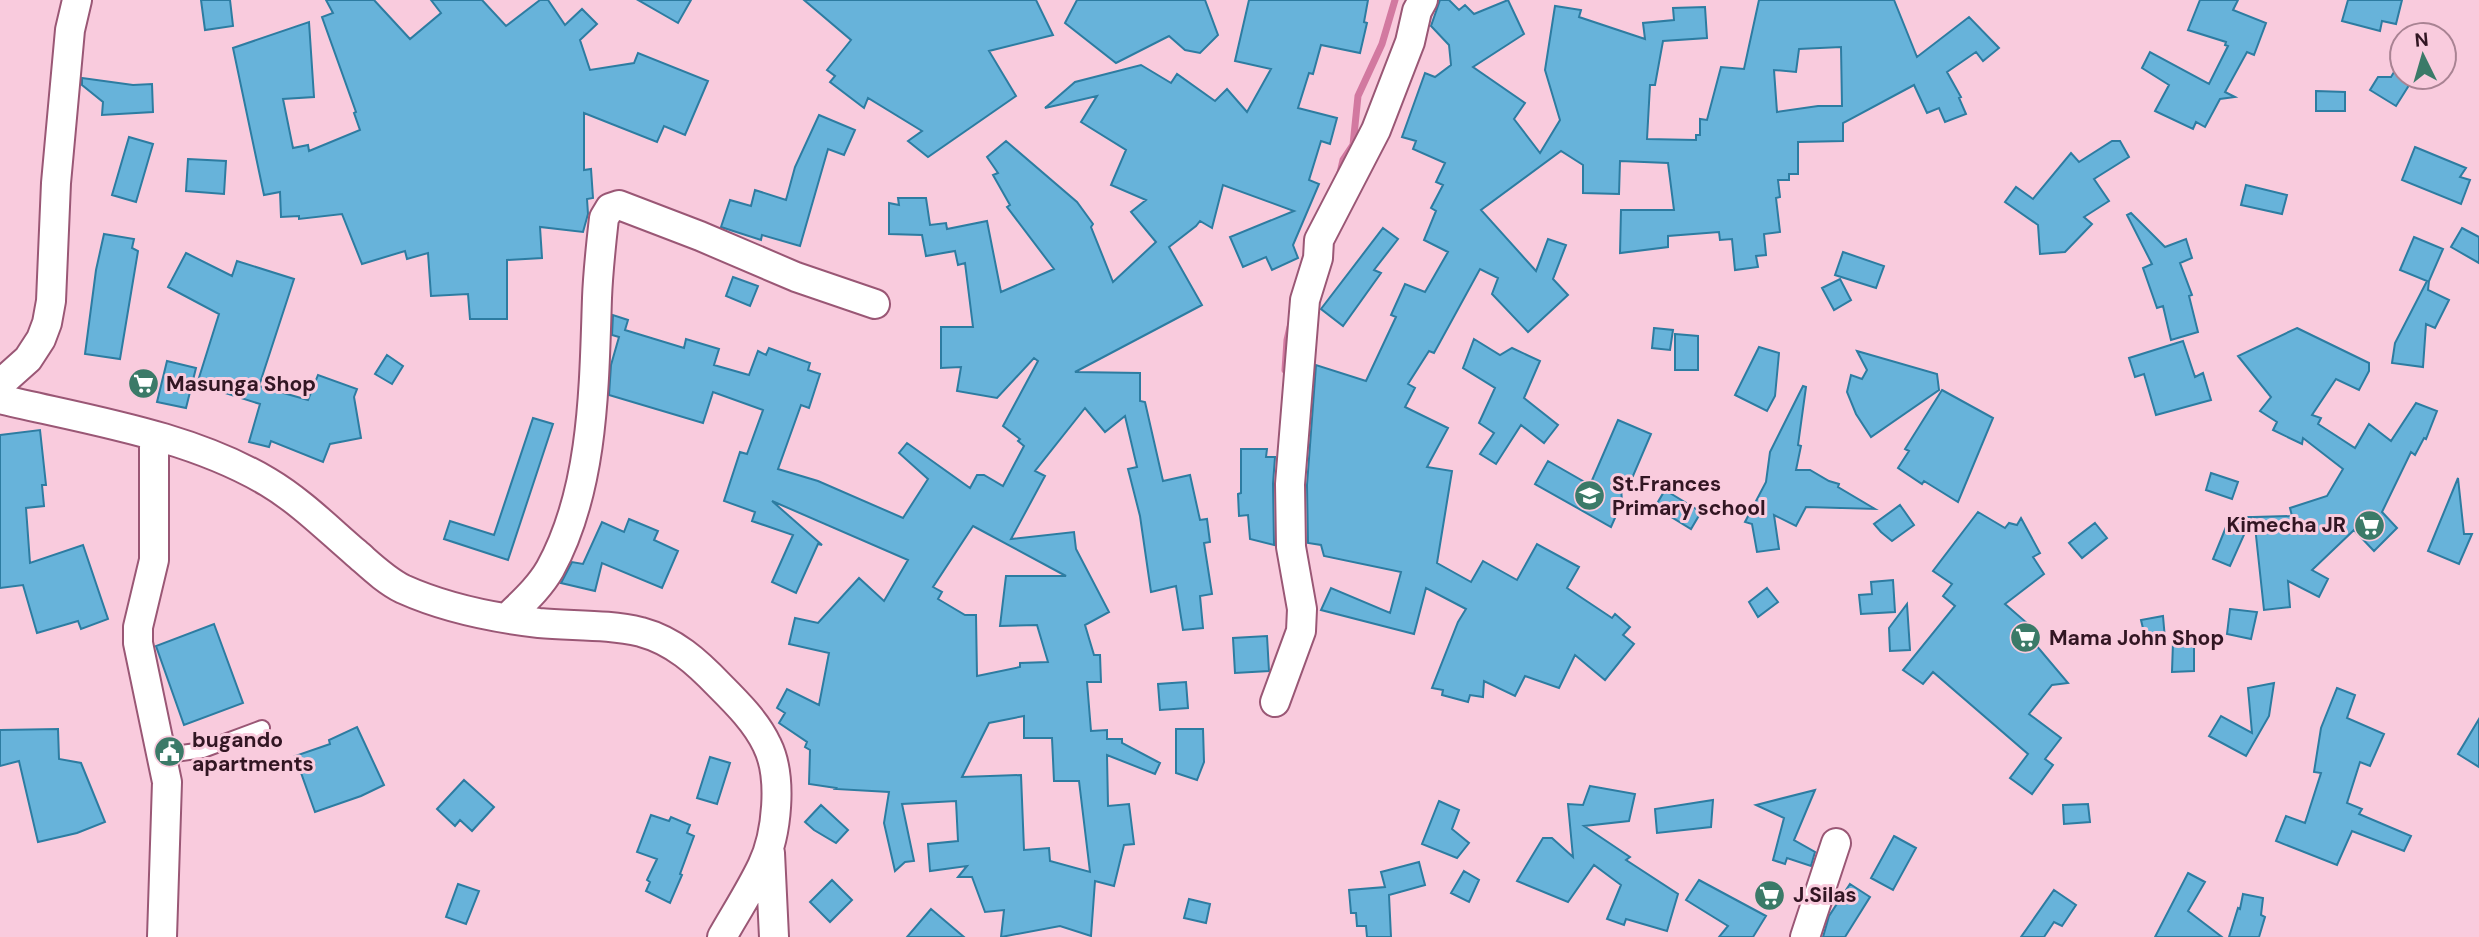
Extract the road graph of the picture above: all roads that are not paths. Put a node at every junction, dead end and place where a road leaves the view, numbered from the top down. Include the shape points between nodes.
1 (77, 0) edge
2 (1423, 0) edge
3 (875, 304) dead end
4 (0, 384) edge
5 (0, 399) edge
6 (154, 436) junction
7 (508, 617) junction
8 (1275, 702) dead end
9 (262, 728) dead end
10 (161, 756) junction
11 (1836, 843) dead end
12 (769, 846) junction
13 (162, 937) edge
14 (722, 937) edge
15 (774, 937) edge
16 (1805, 937) edge

1 - 4 street via 66,72 47,323 28,359
2 - 8 street via 1376,130 1319,240 1305,300 1290,484 1291,547 1302,609 1301,631
3 - 7 street via 619,205 610,208 604,218 592,416 581,478 551,568
5 - 6 street
6 - 7 street via 268,482 401,588 441,604
6 - 10 street via 154,560 138,643
7 - 12 street via 643,633 698,663 768,746 776,796
9 - 10 lane via 203,750
10 - 13 street via 167,793
11 - 16 street
12 - 14 street
12 - 15 street

